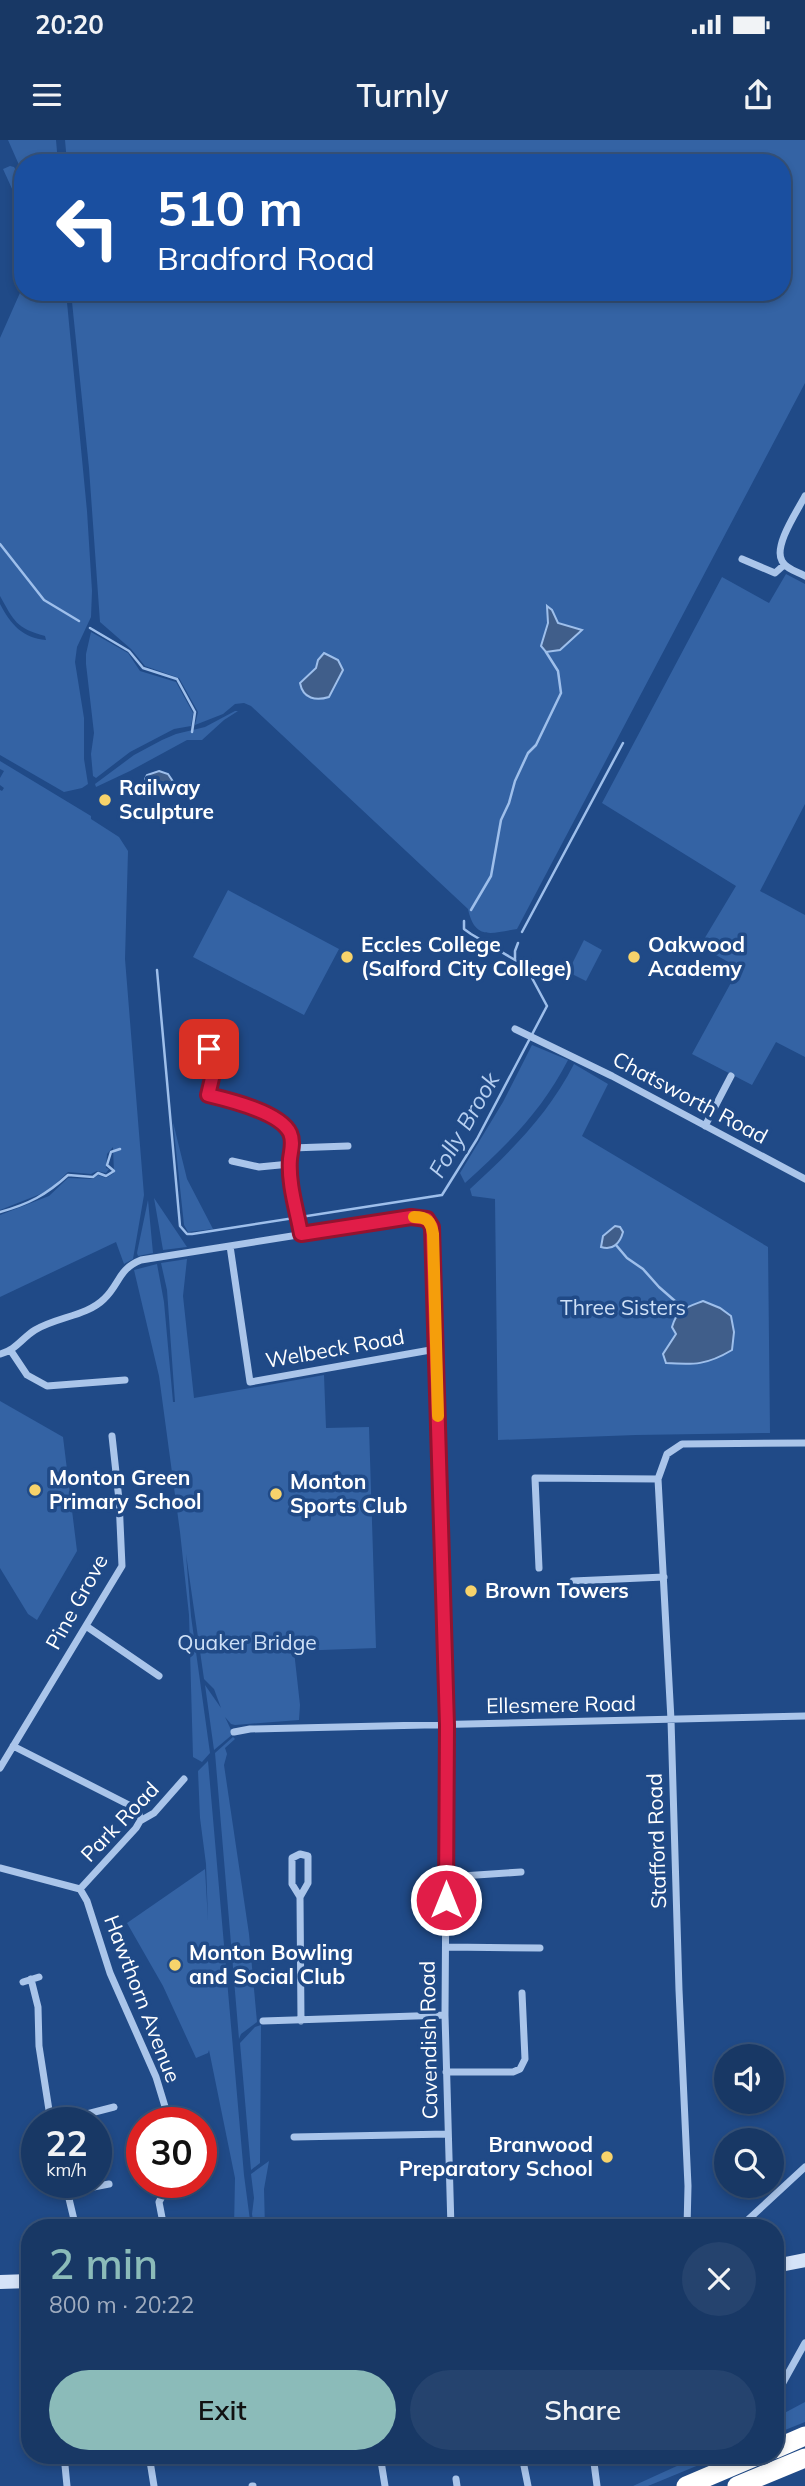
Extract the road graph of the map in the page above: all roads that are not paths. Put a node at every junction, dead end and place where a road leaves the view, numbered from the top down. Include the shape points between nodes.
1 (805, 496) edge
2 (742, 559) dead end
3 (784, 565) junction
4 (805, 576) edge
5 (518, 1031) dead end
6 (225, 1040) dead end
7 (209, 1049) dead end
8 (218, 1053) junction
9 (731, 1076) dead end
10 (199, 1093) dead end
11 (208, 1095) junction
12 (705, 1126) junction
13 (348, 1146) dead end
14 (292, 1148) junction
15 (232, 1161) dead end
16 (290, 1164) junction
17 (805, 1179) edge
18 (301, 1234) junction
19 (230, 1246) junction
20 (436, 1349) junction
21 (11, 1350) junction
22 (0, 1354) edge
23 (125, 1380) dead end
24 (112, 1436) dead end
25 (805, 1443) edge
26 (658, 1479) junction
27 (539, 1568) dead end
28 (664, 1577) junction
29 (573, 1581) dead end
30 (86, 1626) junction
31 (159, 1676) dead end
32 (805, 1716) edge
33 (671, 1720) junction
34 (447, 1725) junction
35 (234, 1732) dead end
36 (13, 1746) junction
37 (0, 1768) edge
38 (184, 1779) dead end
39 (140, 1821) junction
40 (0, 1868) edge
41 (521, 1872) dead end
42 (447, 1877) junction
43 (80, 1889) junction
44 (300, 1897) junction
45 (446, 1947) junction
46 (540, 1948) dead end
47 (31, 1979) dead end
48 (522, 1993) dead end
49 (444, 2015) junction
50 (264, 2021) dead end
51 (301, 2021) junction
52 (446, 2072) junction
53 (114, 2106) dead end
54 (49, 2107) edge
55 (110, 2107) edge
56 (165, 2107) edge
57 (302, 2126) dead end
58 (448, 2134) junction
59 (805, 2167) edge
60 (69, 2198) edge
61 (161, 2198) edge
62 (74, 2219) edge
63 (162, 2219) edge
64 (451, 2219) edge
65 (687, 2219) edge
66 (749, 2219) edge
67 (805, 2260) edge
68 (784, 2264) edge
69 (21, 2281) edge
70 (0, 2282) edge
71 (805, 2343) edge
72 (784, 2381) edge
73 (805, 2436) edge
74 (784, 2445) edge
75 (805, 2458) edge
76 (65, 2464) edge
77 (150, 2464) edge
78 (381, 2464) edge
79 (525, 2464) edge
80 (594, 2464) edge
81 (739, 2464) edge
82 (67, 2486) edge
83 (154, 2486) edge
84 (385, 2486) edge
85 (528, 2486) edge
86 (597, 2486) edge
87 (686, 2486) edge
88 (737, 2486) edge

1 - 3 street via 782,539 779,554
2 - 3 street via 775,573
3 - 4 street
5 - 12 street, Chatsworth Road
6 - 8 street
7 - 8 street
8 - 11 street
9 - 12 street
10 - 11 street
11 - 14 street via 246,1105 278,1122 290,1132
12 - 17 street, Chatsworth Road
13 - 14 street
14 - 16 street
15 - 16 street via 259,1167
16 - 18 street
18 - 19 street
18 - 20 street, Cavendish Road via 411,1217 431,1222
19 - 20 street, Welbeck Road via 250,1382
19 - 21 street via 136,1262 100,1302 38,1328
20 - 34 street, Cavendish Road
21 - 22 street
21 - 23 street via 27,1375 47,1386
24 - 30 street, Pine Grove via 123,1561
25 - 26 street, Stafford Road via 682,1444 667,1454
26 - 27 street via 536,1478
26 - 28 street, Stafford Road
28 - 29 street
28 - 33 street, Stafford Road
30 - 31 street
30 - 36 street, Pine Grove
32 - 33 street, Ellesmere Road
33 - 34 street, Ellesmere Road
33 - 65 street, Stafford Road
34 - 35 street, Ellesmere Road
34 - 42 street, Cavendish Road
36 - 37 street, Pine Grove
36 - 39 street via 133,1807
38 - 39 street, Park Road
39 - 43 street, Park Road
40 - 43 street, Park Road
41 - 42 street
42 - 45 street, Cavendish Road
43 - 56 street, Hawthorn Avenue
44 - 44 street via 292,1884 292,1858 300,1854 308,1856 308,1883
44 - 51 street
45 - 46 street
45 - 49 street, Cavendish Road
47 - 54 street
48 - 52 street via 525,2059 520,2069
49 - 51 street
49 - 52 street, Cavendish Road
50 - 51 street
52 - 58 street, Cavendish Road
53 - 55 street
57 - 58 street via 298,2137
58 - 64 street, Cavendish Road
59 - 66 street
60 - 62 street
61 - 63 street
67 - 68 main road
69 - 70 main road
71 - 72 street
73 - 74 highway
75 - 88 highway
76 - 82 street
77 - 83 street
78 - 84 street
79 - 85 street
80 - 86 street
81 - 87 highway

